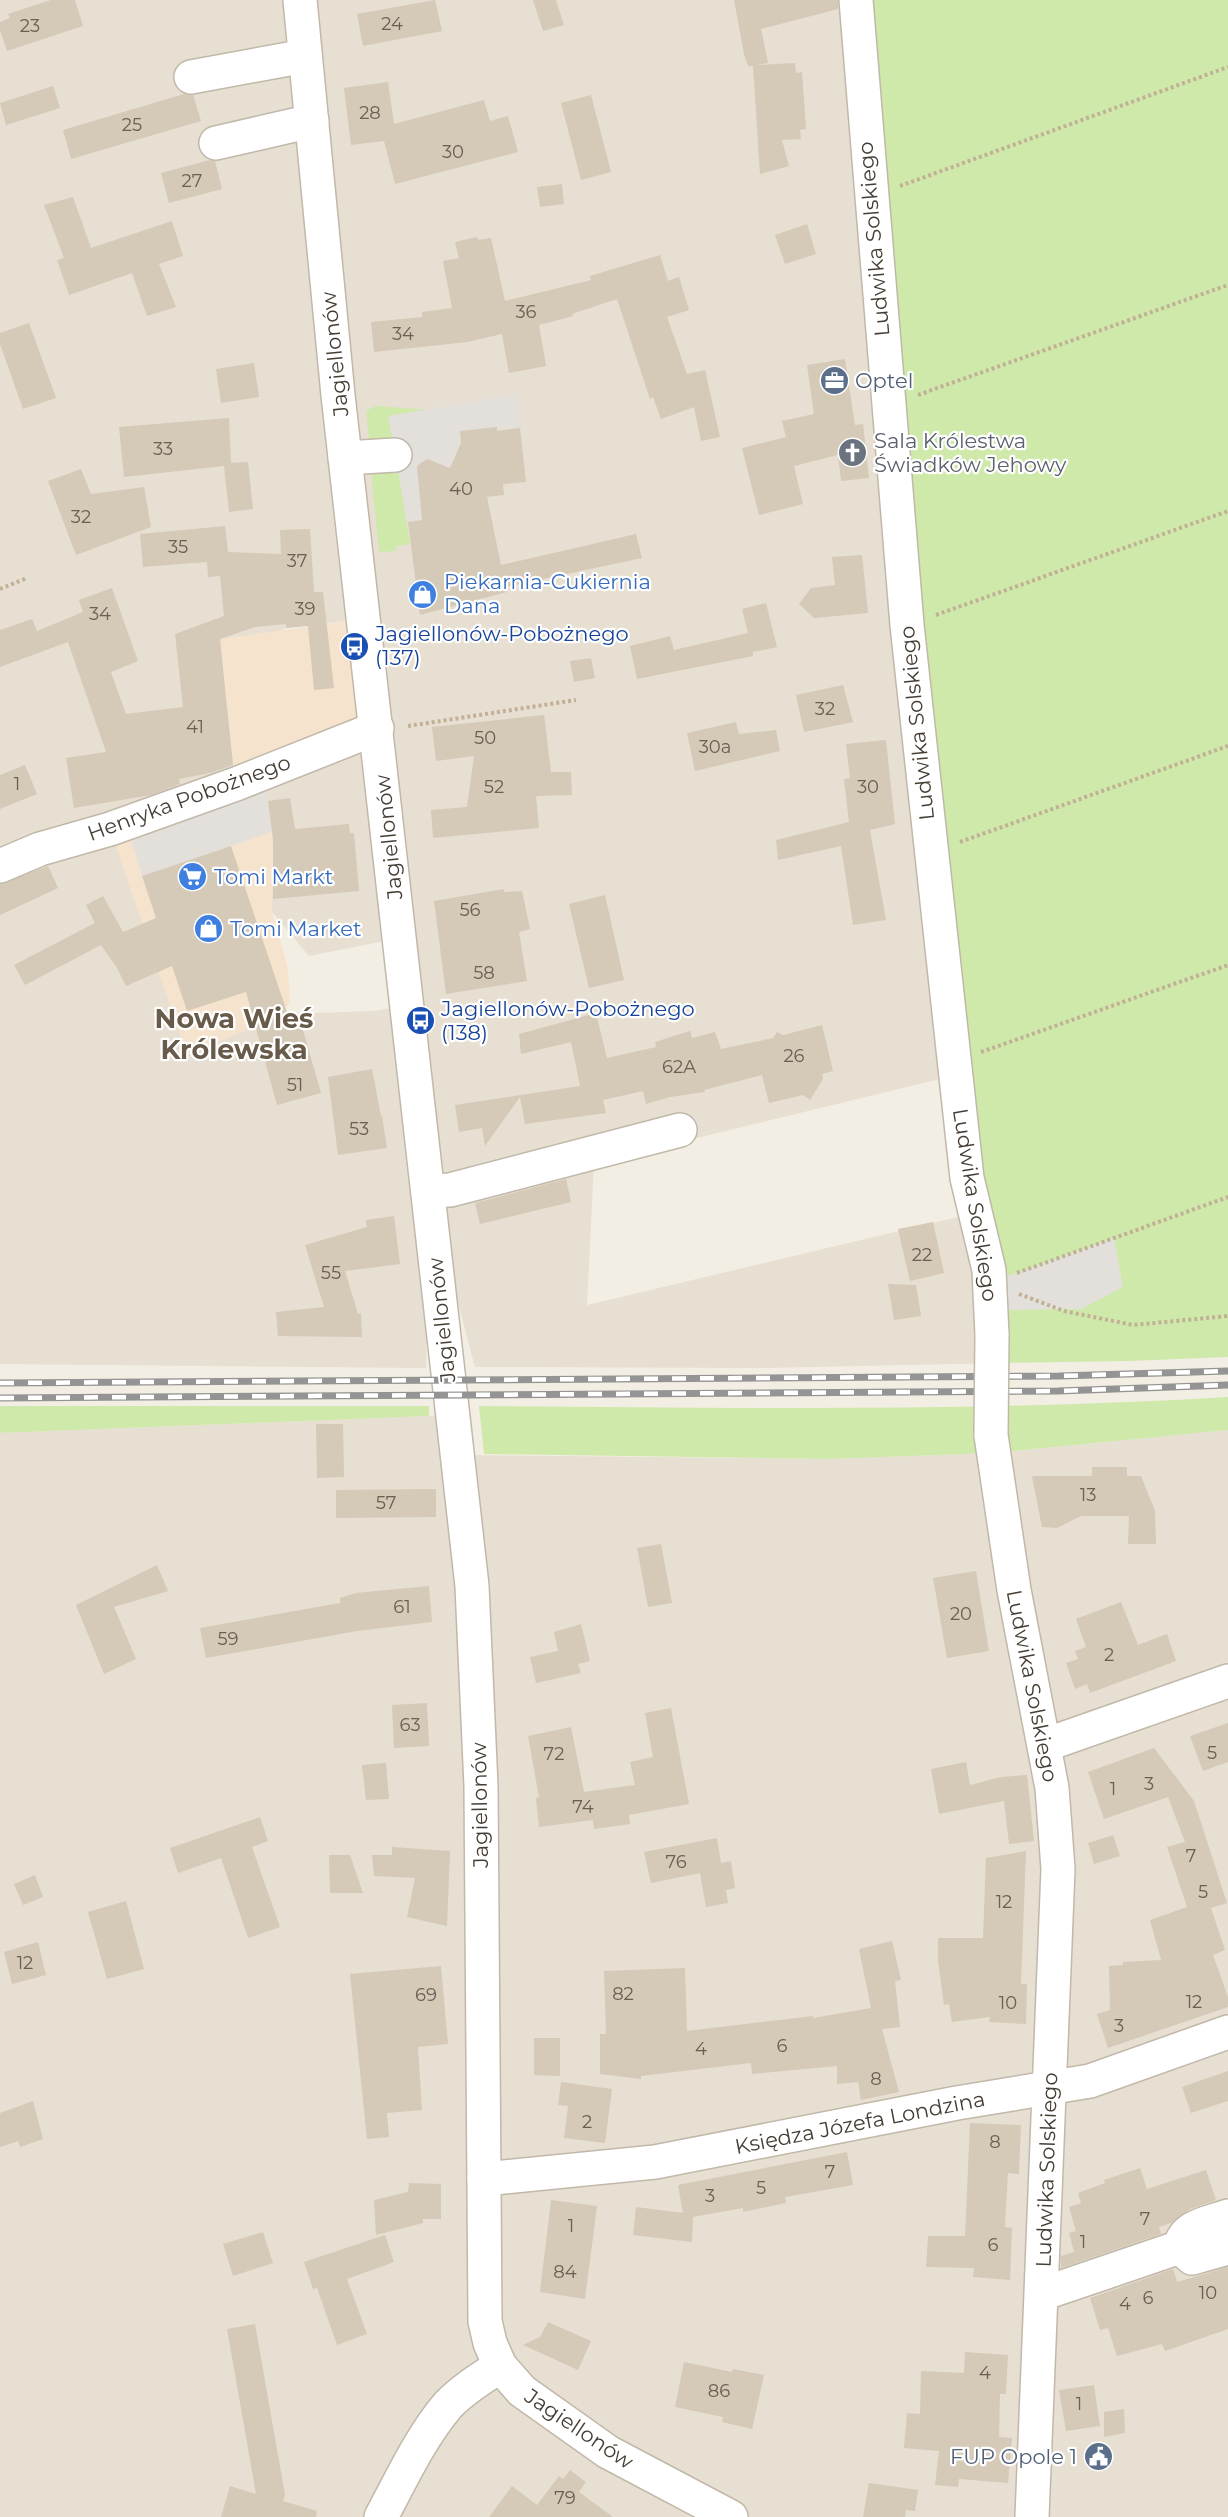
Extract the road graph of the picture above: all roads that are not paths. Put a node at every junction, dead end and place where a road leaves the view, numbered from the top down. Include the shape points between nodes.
1 (300, 0) edge
2 (856, 0) edge
3 (305, 56) junction
4 (191, 77) dead end
5 (312, 122) junction
6 (216, 144) dead end
7 (395, 455) dead end
8 (345, 458) junction
9 (392, 727) junction
10 (0, 866) edge
11 (680, 1130) dead end
12 (428, 1191) junction
13 (1228, 1681) edge
14 (1045, 1745) junction
15 (1228, 2032) edge
16 (1051, 2088) junction
17 (484, 2180) junction
18 (1228, 2216) edge
19 (1179, 2247) junction
20 (1228, 2248) edge
21 (1042, 2294) junction
22 (500, 2366) junction
23 (381, 2517) edge
24 (731, 2517) edge
25 (1032, 2517) edge

1 - 3 street, Jagiellonów
2 - 14 street, Ludwika Solskiego, bridge via 907,625 967,1178 991,1282 992,1435 1014,1590
3 - 4 street
3 - 5 street, Jagiellonów
5 - 6 street
5 - 8 street, Jagiellonów
7 - 8 street
8 - 9 street, Jagiellonów
9 - 10 street, Henryka Pobożnego
9 - 12 street, Jagiellonów
11 - 12 street via 450,1190
12 - 17 street, Jagiellonów via 472,1586 481,1786
13 - 14 street
14 - 16 street, Ludwika Solskiego via 1058,1869
15 - 16 street, Księdza Józefa Londzina via 1090,2081
16 - 17 street, Księdza Józefa Londzina via 655,2162
16 - 21 street, Ludwika Solskiego
17 - 22 street, Jagiellonów via 485,2321
18 - 19 street via 1191,2229
19 - 20 street via 1198,2258
19 - 21 street
21 - 25 street, Ludwika Solskiego
22 - 23 street via 470,2385 449,2405 430,2430
22 - 24 street, Jagiellonów via 522,2391 590,2440

